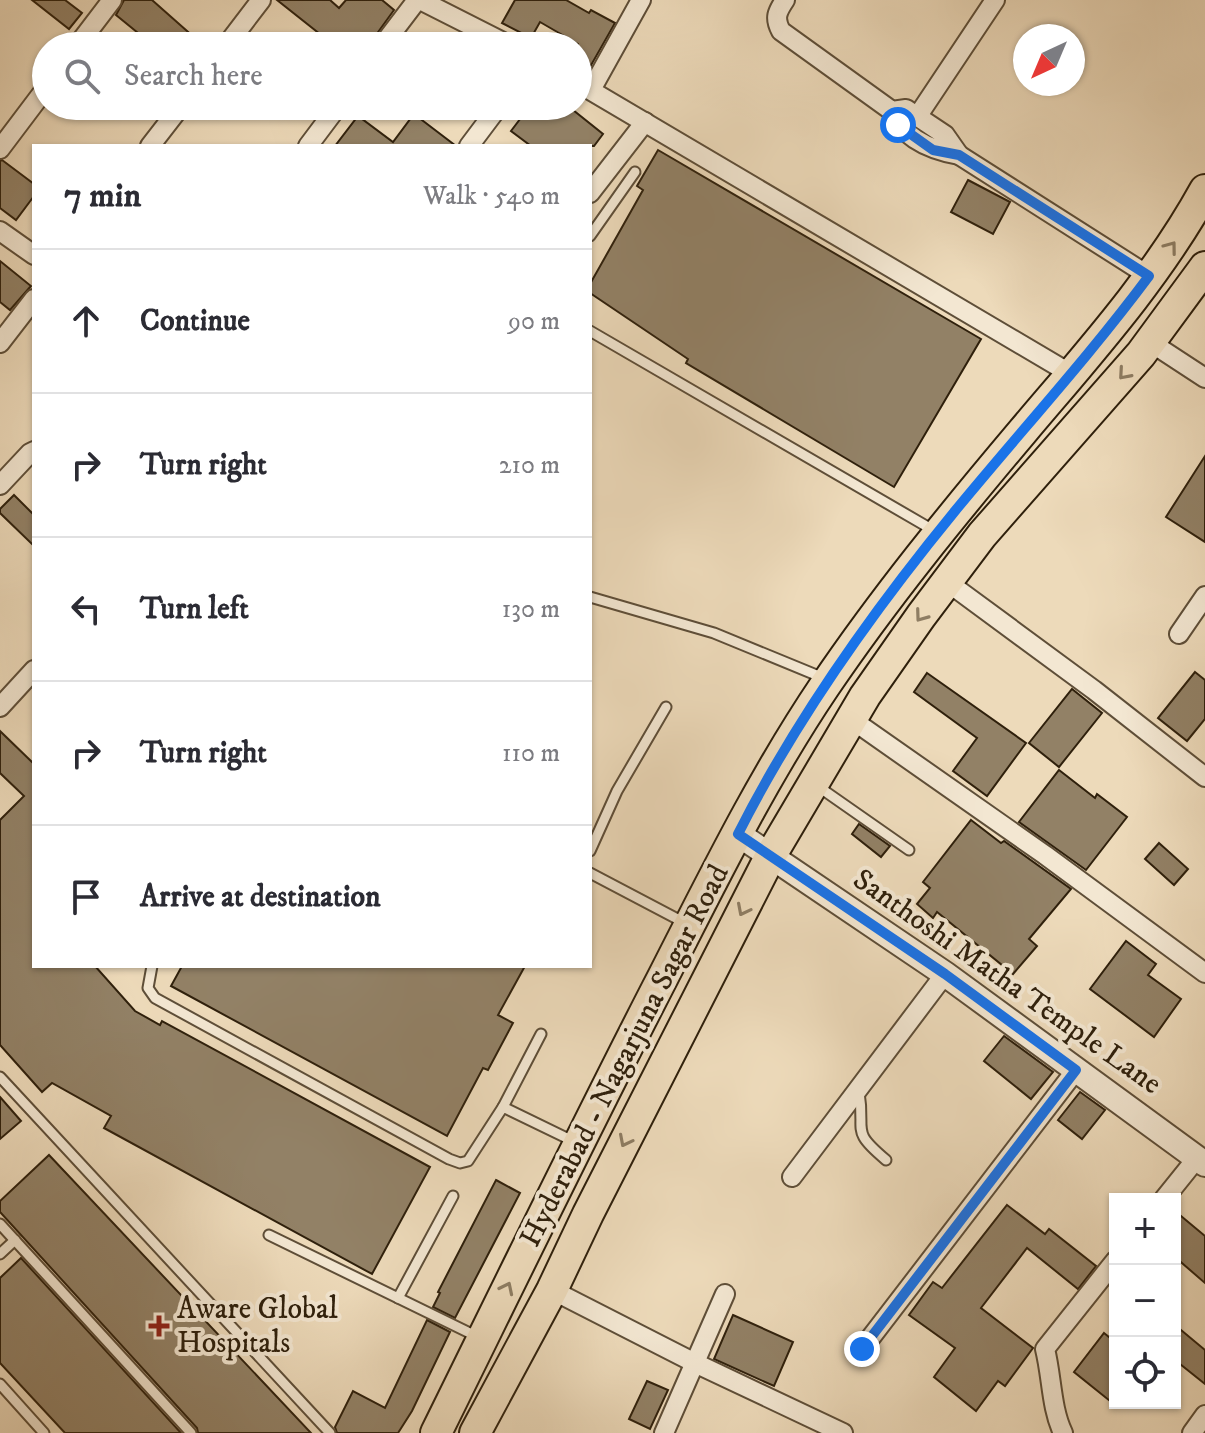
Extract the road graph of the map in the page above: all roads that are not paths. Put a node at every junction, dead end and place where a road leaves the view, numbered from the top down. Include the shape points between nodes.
1 (112, 0) edge
2 (261, 0) edge
3 (418, 0) edge
4 (641, 0) edge
5 (785, 0) edge
6 (995, 0) edge
7 (88, 32) edge
8 (237, 32) edge
9 (393, 32) edge
10 (483, 32) edge
11 (592, 74) edge
12 (592, 91) edge
13 (32, 107) edge
14 (892, 111) junction
15 (917, 117) junction
16 (170, 120) edge
17 (328, 120) edge
18 (488, 120) edge
19 (645, 122) junction
20 (152, 144) edge
21 (310, 144) edge
22 (470, 144) edge
23 (0, 149) edge
24 (959, 155) junction
25 (635, 172) dead end
26 (592, 190) edge
27 (1205, 190) edge
28 (0, 231) edge
29 (592, 233) edge
30 (32, 254) edge
31 (1205, 267) edge
32 (1149, 276) junction
33 (32, 302) edge
34 (592, 332) edge
35 (1150, 342) junction
36 (0, 343) edge
37 (1071, 374) junction
38 (1205, 378) edge
39 (32, 452) edge
40 (0, 485) edge
41 (938, 532) junction
42 (946, 581) junction
43 (1205, 596) edge
44 (592, 598) edge
45 (1179, 634) dead end
46 (32, 672) edge
47 (829, 681) junction
48 (0, 707) edge
49 (666, 707) dead end
50 (851, 719) junction
51 (1205, 777) edge
52 (814, 783) junction
53 (738, 834) junction
54 (592, 847) edge
55 (909, 850) dead end
56 (771, 855) junction
57 (592, 874) edge
58 (690, 925) junction
59 (152, 968) edge
60 (1205, 973) edge
61 (945, 974) junction
62 (541, 1034) dead end
63 (1076, 1070) junction
64 (0, 1077) edge
65 (859, 1088) junction
66 (503, 1107) junction
67 (578, 1143) junction
68 (886, 1160) dead end
69 (1201, 1161) edge
70 (792, 1177) dead end
71 (1170, 1193) edge
72 (453, 1196) dead end
73 (0, 1224) edge
74 (269, 1235) dead end
75 (15, 1240) junction
76 (0, 1254) edge
77 (1112, 1265) edge
78 (552, 1290) junction
79 (725, 1294) dead end
80 (398, 1298) junction
81 (482, 1339) junction
82 (862, 1349) dead end
83 (695, 1363) junction
84 (0, 1384) edge
85 (1205, 1415) edge
86 (481, 1431) edge
87 (44, 1433) edge
88 (191, 1433) edge
89 (330, 1433) edge
90 (436, 1433) edge
91 (664, 1433) edge
92 (843, 1433) edge
93 (1063, 1433) edge
94 (1192, 1433) edge

1 - 7 street
2 - 8 street
3 - 9 street
3 - 10 street
4 - 11 street
5 - 14 street via 776,22 781,31
6 - 15 street
12 - 19 street
13 - 23 street
14 - 15 street via 906,109
14 - 24 street via 898,125 918,141
15 - 24 street via 945,135
16 - 20 street
17 - 21 street
18 - 22 street
19 - 26 street
19 - 37 street
24 - 32 street
25 - 29 lane
32 -> 27 main road, Hyderabad - Nagarjuna Sagar Road
28 - 30 street
31 - 35 main road, Hyderabad - Nagarjuna Sagar Road
32 - 37 main road, Hyderabad - Nagarjuna Sagar Road
33 - 36 street
34 - 41 lane
35 - 38 street
35 -> 42 main road, Hyderabad - Nagarjuna Sagar Road
37 - 41 main road, Hyderabad - Nagarjuna Sagar Road
39 - 40 street
41 - 47 main road, Hyderabad - Nagarjuna Sagar Road
42 -> 50 main road, Hyderabad - Nagarjuna Sagar Road
42 - 51 street
43 - 45 street
44 - 47 lane via 714,633
46 - 48 street
47 - 53 main road, Hyderabad - Nagarjuna Sagar Road
49 - 54 lane
50 - 52 main road, Hyderabad - Nagarjuna Sagar Road
50 - 60 street
52 - 55 lane
52 - 56 main road, Hyderabad - Nagarjuna Sagar Road
53 - 56 street, Santhoshi Matha Temple Lane
53 - 58 main road, Hyderabad - Nagarjuna Sagar Road
56 - 61 street, Santhoshi Matha Temple Lane
56 -> 78 main road, Hyderabad - Nagarjuna Sagar Road
57 - 58 lane
58 - 67 main road, Hyderabad - Nagarjuna Sagar Road
59 - 66 lane via 148,988 155,998 449,1159 468,1161
61 - 63 street, Santhoshi Matha Temple Lane
61 - 65 street
62 - 66 lane
63 - 69 street, Santhoshi Matha Temple Lane
63 - 82 street
64 - 89 lane
65 - 68 lane via 863,1141
65 - 70 street
66 - 67 lane
81 -> 67 main road, Hyderabad - Nagarjuna Sagar Road
69 - 71 street
72 - 80 lane
73 - 75 lane
74 - 80 lane
75 - 76 lane
75 - 88 lane
77 - 93 street via 1045,1349
78 - 83 street
78 - 86 main road, Hyderabad - Nagarjuna Sagar Road
79 - 83 street
80 - 81 lane
81 - 90 main road, Hyderabad - Nagarjuna Sagar Road
83 - 91 street
83 - 92 street
84 - 87 lane
85 - 94 street

